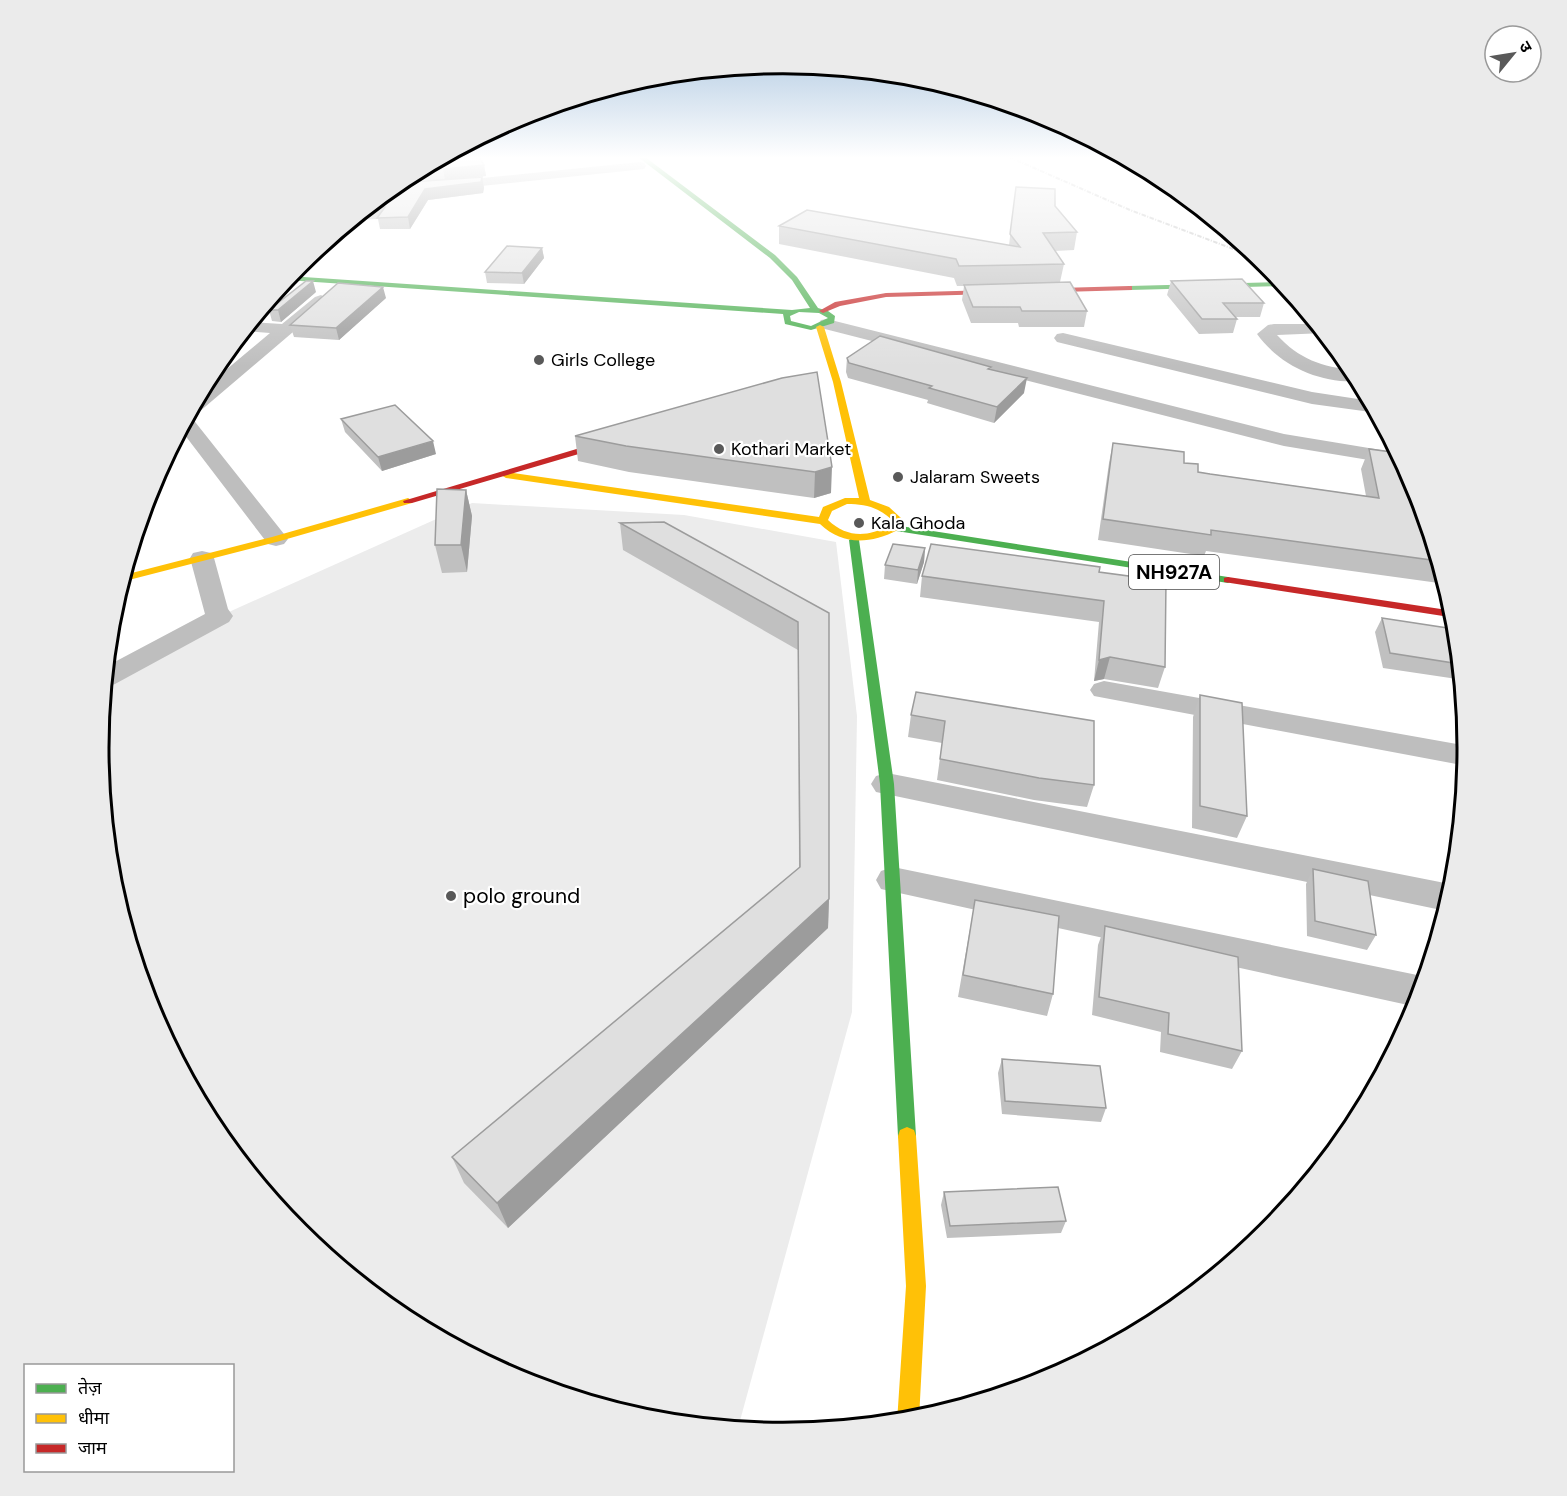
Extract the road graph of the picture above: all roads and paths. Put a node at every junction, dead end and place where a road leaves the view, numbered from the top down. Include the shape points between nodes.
1 (721, 227) edge
2 (732, 227) edge
3 (300, 278) edge
4 (343, 280) junction
5 (781, 283) dead end
6 (1273, 284) edge
7 (1242, 285) junction
8 (1256, 300) edge
9 (793, 308) junction
10 (1270, 314) dead end
11 (821, 318) junction
12 (256, 327) edge
13 (285, 329) junction
14 (1284, 329) junction
15 (1312, 329) edge
16 (1063, 338) dead end
17 (1327, 373) junction
18 (1345, 375) edge
19 (211, 392) edge
20 (1312, 398) junction
21 (1365, 406) edge
22 (190, 428) edge
23 (628, 436) edge
24 (1392, 458) edge
25 (545, 459) junction
26 (580, 466) edge
27 (495, 473) junction
28 (768, 499) dead end
29 (865, 502) junction
30 (825, 515) junction
31 (895, 523) junction
32 (276, 539) junction
33 (854, 540) junction
34 (202, 558) junction
35 (131, 577) edge
36 (1442, 604) edge
37 (1444, 613) edge
38 (113, 673) edge
39 (1104, 690) dead end
40 (1458, 754) edge
41 (886, 784) junction
42 (893, 880) junction
43 (1441, 896) edge
44 (1413, 990) edge
45 (909, 1411) edge

1 - 5 main road via 769,265
2 - 11 main road via 787,265 806,287
3 - 4 main road
4 - 9 main road
4 - 13 street
6 - 7 main road
7 - 8 street
7 - 11 main road via 886,295 846,302
9 - 11 main road
9 - 11 main road via 785,319 803,332
10 - 14 street
11 - 24 street via 1284,440
11 - 29 main road
12 - 13 street
13 - 19 street
14 - 15 street
14 - 17 street via 1266,334 1296,364
16 - 20 street
17 - 18 street
17 - 20 street
20 - 21 street
22 - 32 street
23 - 25 main road
25 - 26 main road
25 - 27 main road
27 - 30 main road
27 - 32 main road
28 - 30 main road
29 - 30 main road, NH927A via 843,496
29 - 31 main road, NH927A via 888,509
30 - 33 main road via 830,530
31 - 33 main road, NH927A via 882,536
31 - 36 main road, NH927A
31 - 37 main road, NH927A
32 - 34 main road
33 - 41 main road
34 - 35 main road
34 - 38 street via 220,616
39 - 40 street
41 - 42 main road
41 - 43 street
42 - 44 street
42 - 45 main road via 916,1286

